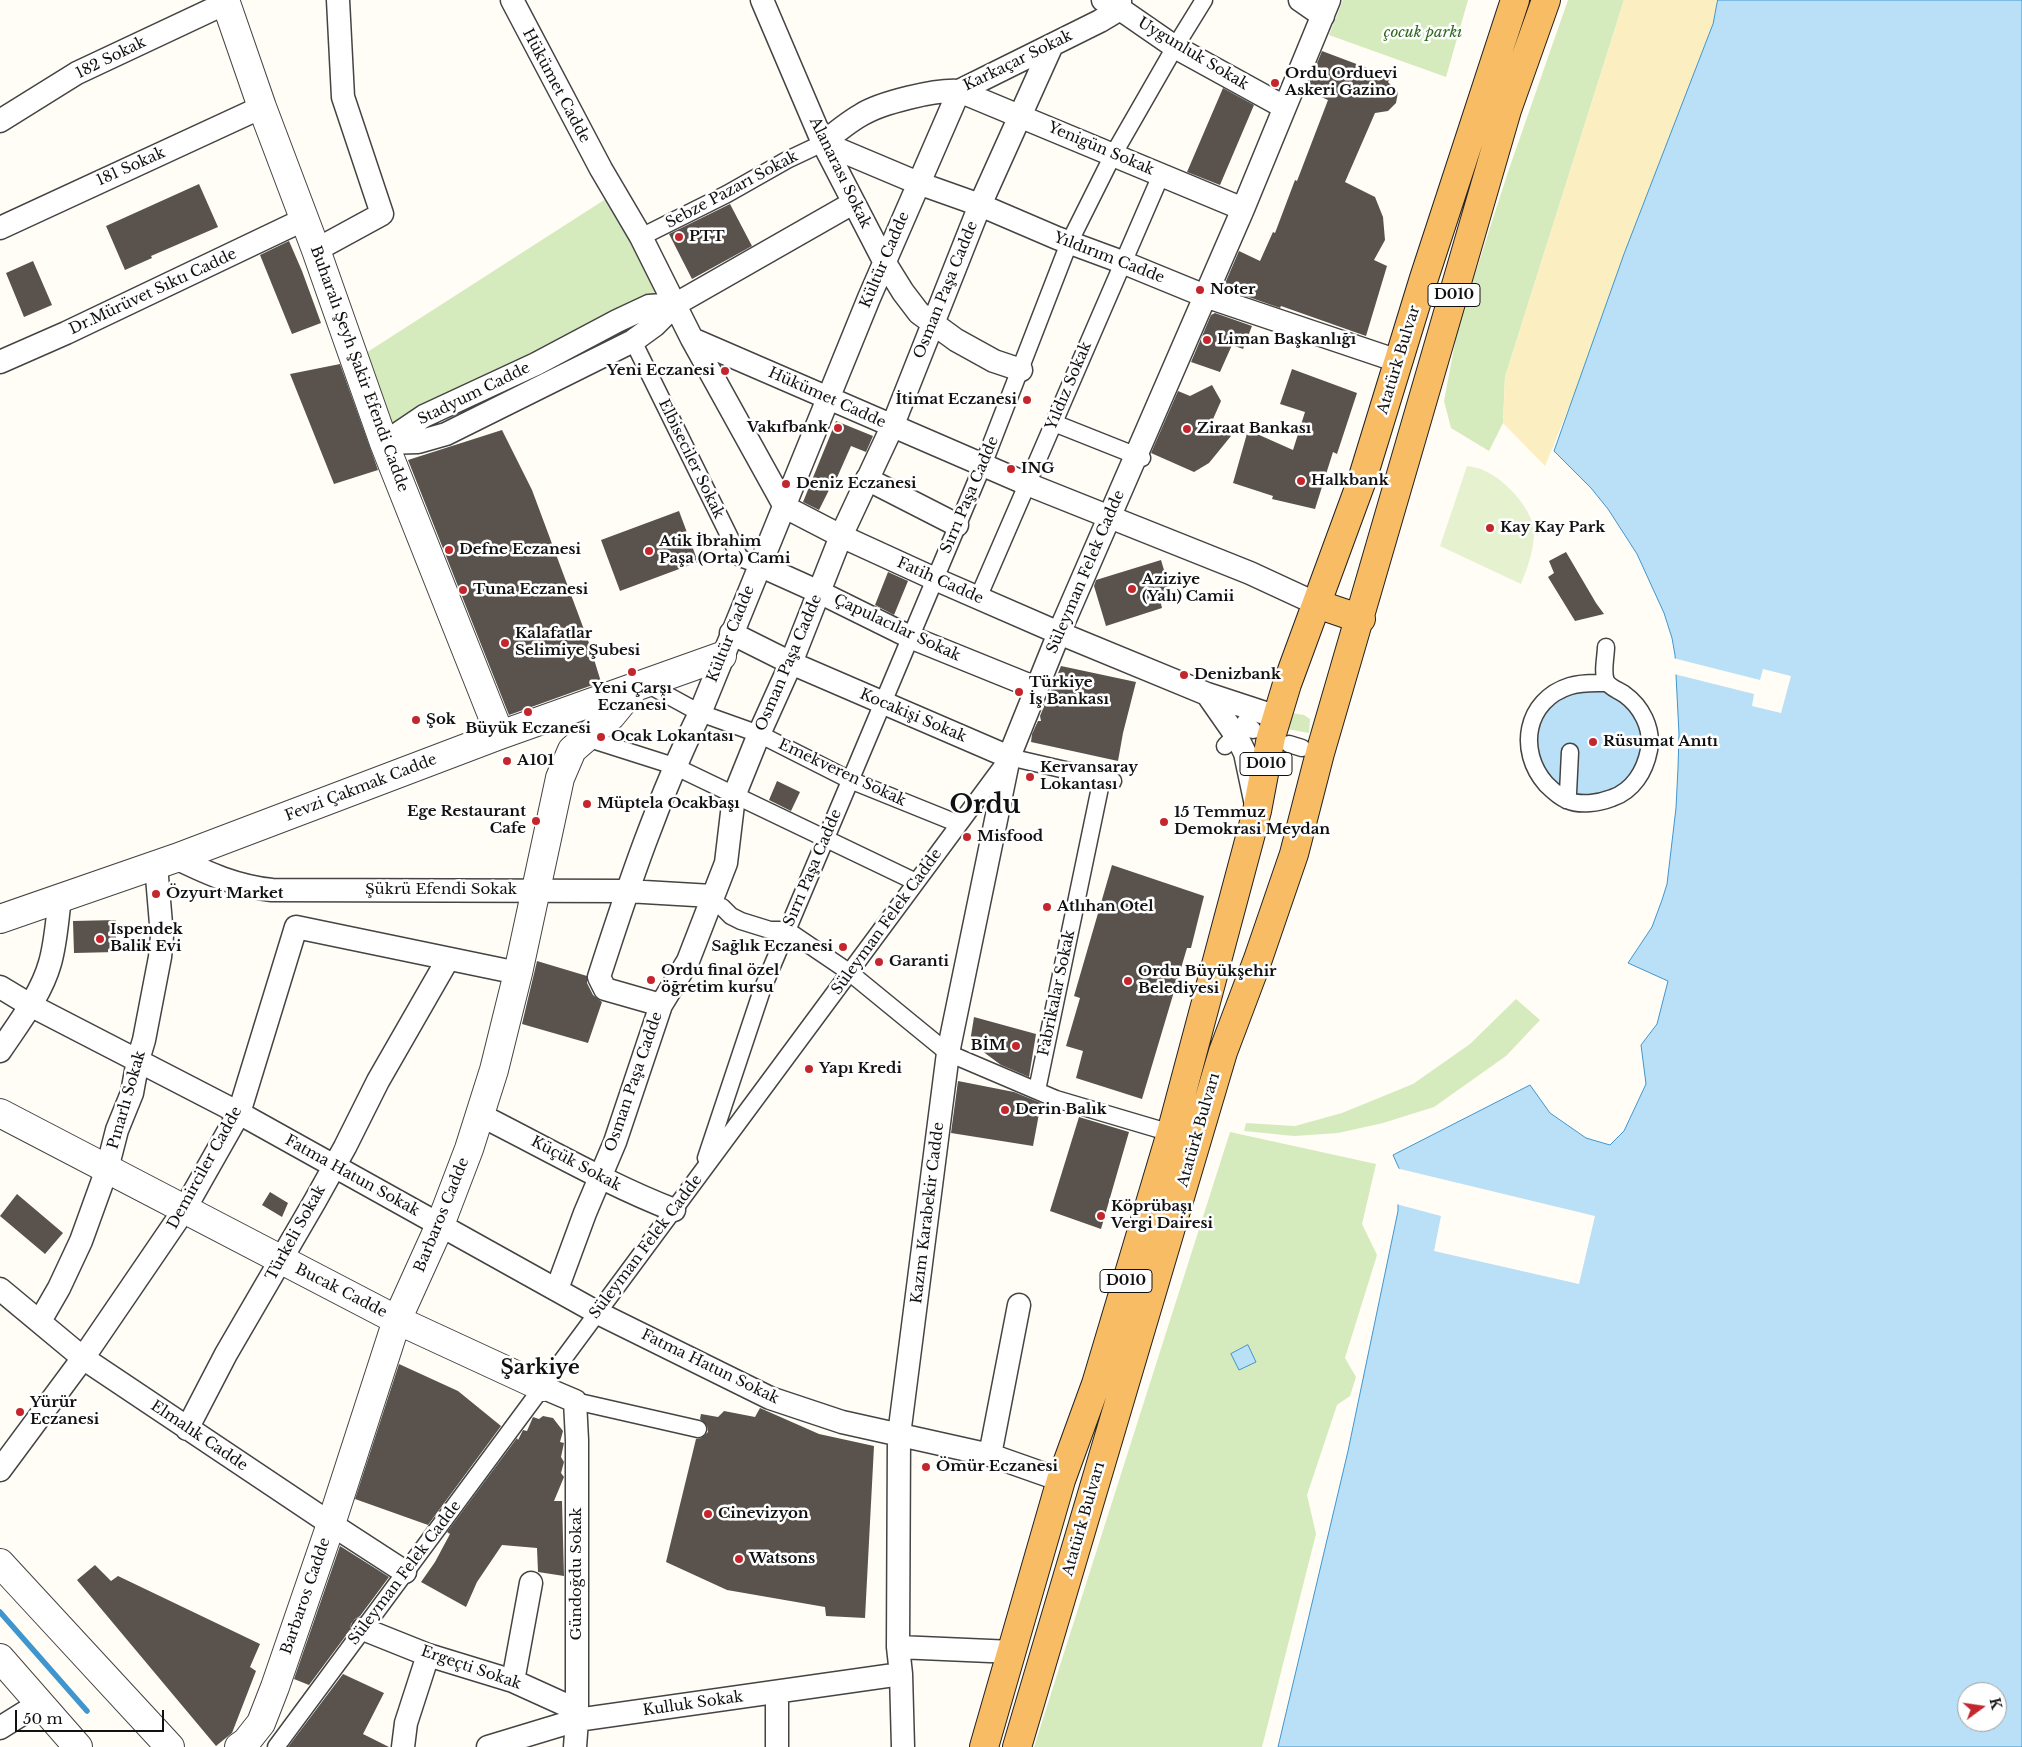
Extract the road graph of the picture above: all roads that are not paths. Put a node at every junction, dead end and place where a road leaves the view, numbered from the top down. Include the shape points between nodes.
1 (338, 0) edge
2 (512, 0) edge
3 (1204, 0) edge
4 (1300, 0) edge
5 (1515, 0) edge
6 (1546, 0) edge
7 (226, 2) edge
8 (765, 2) edge
9 (1114, 3) edge
10 (1326, 8) edge
11 (1052, 46) junction
12 (1175, 47) junction
13 (959, 90) junction
14 (262, 107) junction
15 (1284, 107) junction
16 (1020, 114) junction
17 (0, 120) edge
18 (823, 143) junction
19 (1113, 155) junction
20 (1161, 175) junction
21 (918, 183) junction
22 (853, 203) junction
23 (980, 205) junction
24 (1243, 209) junction
25 (305, 219) junction
26 (0, 228) edge
27 (640, 237) junction
28 (1070, 243) junction
29 (316, 250) junction
30 (1122, 262) junction
31 (885, 263) junction
32 (1205, 296) junction
33 (676, 304) junction
34 (933, 323) junction
35 (692, 339) junction
36 (633, 341) junction
37 (1398, 361) junction
38 (0, 362) edge
39 (1021, 370) junction
40 (828, 398) junction
41 (1054, 423) junction
42 (892, 427) junction
43 (384, 443) junction
44 (1140, 458) junction
45 (983, 465) junction
46 (867, 479) junction
47 (1027, 484) junction
48 (785, 508) junction
49 (1109, 518) junction
50 (957, 525) junction
51 (841, 536) junction
52 (759, 565) junction
53 (934, 579) junction
54 (819, 592) junction
55 (978, 598) junction
56 (1317, 604) junction
57 (1361, 619) junction
58 (1060, 633) junction
59 (910, 637) junction
60 (727, 645) junction
61 (1606, 647) dead end
62 (791, 664) junction
63 (1607, 683) junction
64 (639, 686) junction
65 (1036, 688) junction
66 (1207, 694) junction
67 (882, 703) junction
68 (700, 713) junction
69 (1277, 717) junction
70 (759, 734) junction
71 (500, 735) junction
72 (586, 738) junction
73 (1570, 752) dead end
74 (1009, 757) junction
75 (674, 766) junction
76 (1108, 779) joint
77 (850, 780) junction
78 (734, 796) junction
79 (1567, 797) junction
80 (1257, 811) junction
81 (959, 824) junction
82 (825, 840) junction
83 (166, 861) junction
84 (916, 882) junction
85 (536, 890) junction
86 (627, 891) junction
87 (712, 896) junction
88 (60, 898) junction
89 (0, 919) edge
90 (787, 930) junction
91 (448, 959) junction
92 (849, 972) junction
93 (518, 973) junction
94 (0, 987) edge
95 (30, 1005) junction
96 (661, 1005) junction
97 (0, 1051) edge
98 (948, 1053) junction
99 (138, 1060) junction
100 (1037, 1090) junction
101 (0, 1113) edge
102 (239, 1113) junction
103 (480, 1115) junction
104 (1170, 1133) junction
105 (334, 1166) junction
106 (107, 1169) junction
107 (702, 1172) junction
108 (600, 1177) junction
109 (184, 1210) junction
110 (674, 1210) junction
111 (440, 1225) junction
112 (280, 1260) junction
113 (0, 1289) edge
114 (557, 1290) junction
115 (1020, 1305) dead end
116 (598, 1312) junction
117 (397, 1320) junction
118 (40, 1322) junction
119 (83, 1358) junction
120 (542, 1387) junction
121 (575, 1401) junction
122 (187, 1429) junction
123 (698, 1429) dead end
124 (899, 1435) junction
125 (990, 1455) junction
126 (0, 1470) edge
127 (1061, 1480) junction
128 (331, 1524) junction
129 (0, 1563) edge
130 (406, 1572) junction
131 (531, 1583) dead end
132 (363, 1629) junction
133 (898, 1647) junction
134 (1013, 1652) junction
135 (428, 1654) junction
136 (0, 1658) edge
137 (902, 1674) junction
138 (513, 1681) junction
139 (777, 1692) junction
140 (40, 1704) junction
141 (577, 1715) junction
142 (0, 1728) edge
143 (161, 1738) edge
144 (78, 1747) edge
145 (176, 1747) edge
146 (239, 1747) edge
147 (276, 1747) edge
148 (403, 1747) edge
149 (488, 1747) edge
150 (575, 1747) edge
151 (777, 1747) edge
152 (903, 1747) edge
153 (984, 1747) edge
154 (1017, 1747) edge

1 - 29 street via 343,97 382,214
2 - 27 street, Hükümet Cadde
3 - 12 street, Sırrı Paşa Cadde
4 - 10 street
5 - 37 highway, Atatürk Bulvar
6 - 57 highway, D010 via 1508,110
7 - 14 street, Buharalı Şeyh Şakir Efendi Cadde
7 - 17 street, 182 Sokak via 77,73
8 - 18 street, Alanarası Sokak
9 - 11 street, Karkaçar Sokak
9 - 12 street, Uygunluk Sokak
10 - 15 street, Süleyman Felek Cadde
11 - 13 street, Karkaçar Sokak
11 - 16 street, Osman Paşa Cadde
12 - 15 street, Uygunluk Sokak
12 - 19 street, Sırrı Paşa Cadde
13 - 16 street, Yenigün Sokak
13 - 18 street, Karkaçar Sokak via 930,93 863,114
13 - 21 street, Kültür Cadde
14 - 25 street, Buharalı Şeyh Şakir Efendi Cadde
14 - 26 street, 181 Sokak
15 - 24 street, Süleyman Felek Cadde
16 - 19 street, Yenigün Sokak
16 - 23 street, Osman Paşa Cadde
18 - 21 street, Yıldırım Cadde
18 - 22 street, Alanarası Sokak
18 - 27 street, Sebze Pazarı Sokak
19 - 20 street, Yenigün Sokak
19 - 28 street, Sırrı Paşa Cadde
20 - 24 street, Yenigün Sokak
20 - 30 street, Yıldız Sokak
21 - 23 street, Yıldırım Cadde
21 - 31 street, Kültür Cadde
22 - 31 street, Alanarası Sokak
22 - 33 street, Stadyum Cadde
23 - 28 street, Yıldırım Cadde
23 - 34 street, Osman Paşa Cadde
24 - 32 street, Süleyman Felek Cadde
25 - 29 street, Buharalı Şeyh Şakir Efendi Cadde
25 - 38 street, Dr.Mürüvet Sıktı Cadde
27 - 33 street, Hükümet Cadde
28 - 30 street, Yıldırım Cadde
28 - 39 street, Sırrı Paşa Cadde
29 - 43 street, Buharalı Şeyh Şakir Efendi Cadde
30 - 32 street, Yıldırım Cadde
30 - 41 street, Yıldız Sokak
31 - 34 street, Alanarası Sokak via 919,313
31 - 40 street, Kültür Cadde
32 - 37 street, Yıldırım Cadde
32 - 44 street, Süleyman Felek Cadde
33 - 35 street, Hükümet Cadde
33 - 36 street, Stadyum Cadde
33 - 43 street, Stadyum Cadde via 649,306 617,321 536,364 424,416
34 - 39 street, Alanarası Sokak via 994,361
34 - 42 street, Osman Paşa Cadde
35 - 40 street, Hükümet Cadde
35 - 48 street
36 - 43 street, Stadyum Cadde via 446,434 418,442
36 - 52 street, Elbiseciler Sokak via 740,558
37 - 56 highway, Atatürk Bulvar via 1362,480
39 - 45 street, Sırrı Paşa Cadde
40 - 42 street, Hükümet Cadde
40 - 48 street, Kültür Cadde
41 - 44 street
41 - 47 street, Yıldız Sokak
42 - 45 street, Hükümet Cadde
42 - 46 street, Osman Paşa Cadde
43 - 71 street, Buharalı Şeyh Şakir Efendi Cadde
44 - 49 street, Süleyman Felek Cadde
45 - 47 street, Hükümet Cadde
45 - 50 street, Sırrı Paşa Cadde
46 - 50 street
46 - 51 street, Osman Paşa Cadde
47 - 49 street, Hükümet Cadde
47 - 55 street, Yıldız Sokak
48 - 51 street, Fatih Cadde
48 - 52 street, Kültür Cadde
49 - 56 street, Hükümet Cadde via 1250,573
49 - 58 street, Süleyman Felek Cadde
50 - 53 street, Sırrı Paşa Cadde
51 - 53 street, Fatih Cadde
51 - 54 street, Osman Paşa Cadde
52 - 54 street, Çapulacılar Sokak
52 - 60 street, Kültür Cadde
53 - 55 street, Fatih Cadde
53 - 59 street, Sırrı Paşa Cadde
54 - 59 street, Çapulacılar Sokak
54 - 62 street, Osman Paşa Cadde
55 - 58 street, Fatih Cadde
56 - 57 highway
56 - 69 highway, Atatürk Bulvar
57 - 154 highway, Atatürk Bulvarı / D010 via 1294,854 1222,1052
58 - 65 street, Süleyman Felek Cadde
58 - 66 street, Fatih Cadde
59 - 65 street, Çapulacılar Sokak
59 - 67 street, Sırrı Paşa Cadde
60 - 62 street, Kocakişi Sokak
60 - 64 street, Fevzi Çakmak Cadde
60 - 68 street, Kültür Cadde
61 - 63 street
62 - 67 street, Kocakişi Sokak
62 - 70 street, Osman Paşa Cadde
63 - 79 street via 1588,682 1560,690 1548,698 1530,725 1531,759 1538,774 1550,787
63 - 79 street via 1640,709 1650,748 1644,770 1629,788 1600,802 1577,803
64 - 68 street, Emekveren Sokak
64 - 71 street, Fevzi Çakmak Cadde
64 - 72 street, Barbaros Cadde
65 - 74 street, Süleyman Felek Cadde
66 - 69 street, Fatih Cadde
66 - 80 street via 1245,752
67 - 74 street, Kocakişi Sokak
67 - 77 street, Sırrı Paşa Cadde
68 - 70 street, Emekveren Sokak
68 - 75 street, Kültür Cadde
69 - 80 highway, Atatürk Bulvarı / D010
70 - 77 street, Emekveren Sokak
70 - 78 street, Osman Paşa Cadde
71 - 83 street, Fevzi Çakmak Cadde
72 - 75 street
72 - 85 street, Barbaros Cadde via 572,750 560,778
73 - 79 street
74 - 76 street, Kocakişi Sokak
74 - 81 street, Süleyman Felek Cadde
74 - 98 street, Kazım Karabekir Cadde
75 - 78 street
75 - 86 street, Kültür Cadde
76 - 100 street, Fabrikalar Sokak
77 - 81 street, Emekveren Sokak
77 - 82 street, Sırrı Paşa Cadde
78 - 82 street
78 - 87 street, Osman Paşa Cadde via 726,863
80 - 104 highway, Atatürk Bulvarı / D010
81 - 84 street, Süleyman Felek Cadde
82 - 84 street
82 - 90 street, Sırrı Paşa Cadde
83 - 85 street, Şükrü Efendi Sokak via 238,884 272,890
83 - 88 street, Fevzi Çakmak Cadde
83 - 99 street, Pınarlı Sokak via 160,957
84 - 92 street, Süleyman Felek Cadde
85 - 86 street, Şükrü Efendi Sokak
85 - 93 street, Barbaros Cadde
86 - 87 street, Şükrü Efendi Sokak
86 - 96 street, Kültür Cadde via 599,977 605,989
87 - 90 street via 716,906 741,921 770,930
87 - 96 street, Osman Paşa Cadde via 688,961
88 - 89 street, Fevzi Çakmak Cadde
88 - 95 street via 49,966
90 - 92 street
90 - 107 street, Sırrı Paşa Cadde via 762,990
91 - 93 street, Demirciler Cadde
91 - 102 street, Demirciler Cadde via 296,927
91 - 105 street, Türkeli Sokak
92 - 98 street
92 - 107 street, Süleyman Felek Cadde
93 - 103 street, Barbaros Cadde
94 - 95 street, Fatma Hatun Sokak
95 - 97 street
95 - 99 street, Fatma Hatun Sokak
96 - 108 street, Osman Paşa Cadde
98 - 100 street
98 - 124 street, Kazım Karabekir Cadde
99 - 102 street, Fatma Hatun Sokak
99 - 106 street, Pınarlı Sokak via 132,1093
100 - 104 street via 1056,1099
101 - 106 street, Bucak Cadde
102 - 105 street, Fatma Hatun Sokak
102 - 109 street, Demirciler Cadde
103 - 108 street, Küçük Sokak
103 - 111 street, Barbaros Cadde
104 - 127 highway, Atatürk Bulvarı / D010 via 1096,1384
105 - 111 street, Fatma Hatun Sokak
105 - 112 street, Türkeli Sokak
106 - 109 street, Bucak Cadde
106 - 118 street, Pınarlı Sokak via 81,1242
107 - 110 street, Süleyman Felek Cadde
108 - 110 street, Küçük Sokak
108 - 114 street, Osman Paşa Cadde
109 - 112 street, Bucak Cadde
109 - 119 street, Demirciler Cadde
110 - 116 street, Süleyman Felek Cadde
111 - 114 street, Fatma Hatun Sokak
111 - 117 street, Barbaros Cadde
112 - 117 street, Bucak Cadde
112 - 122 street, Türkeli Sokak
113 - 118 street, Elmalık Cadde
114 - 116 street, Fatma Hatun Sokak
115 - 125 street
116 - 120 street, Süleyman Felek Cadde
116 - 124 street, Fatma Hatun Sokak via 770,1398 842,1422
117 - 120 street, Bucak Cadde
117 - 128 street, Barbaros Cadde
118 - 119 street, Elmalık Cadde
119 - 122 street, Elmalık Cadde
119 - 126 street, Demirciler Cadde
120 - 121 street, Bucak Cadde
120 - 130 street, Süleyman Felek Cadde
121 - 123 street, Bucak Cadde
121 - 141 street, Gündoğdu Sokak
122 - 128 street, Elmalık Cadde
124 - 125 street, Fatma Hatun Sokak
124 - 133 street, Kazım Karabekir Cadde
125 - 127 street, Fatma Hatun Sokak
127 - 134 highway, Atatürk Bulvarı / D010
128 - 130 street, Elmalık Cadde
128 - 146 street, Barbaros Cadde via 261,1724
129 - 143 street
130 - 132 street, Süleyman Felek Cadde
131 - 138 street
132 - 135 street, Ergeçti Sokak
132 - 147 street, Süleyman Felek Cadde
133 - 134 street
133 - 137 street, Kazım Karabekir Cadde
134 - 153 highway, Atatürk Bulvarı / D010
135 - 138 street, Ergeçti Sokak
135 - 148 street via 406,1723
136 - 140 street
137 - 139 street, Kulluk Sokak
137 - 152 street, Kazım Karabekir Cadde
138 - 141 street, Ergeçti Sokak
139 - 141 street, Kulluk Sokak
139 - 151 street
140 - 142 street
140 - 144 street
141 - 149 street, Kulluk Sokak
141 - 150 street, Gündoğdu Sokak
143 - 145 street

